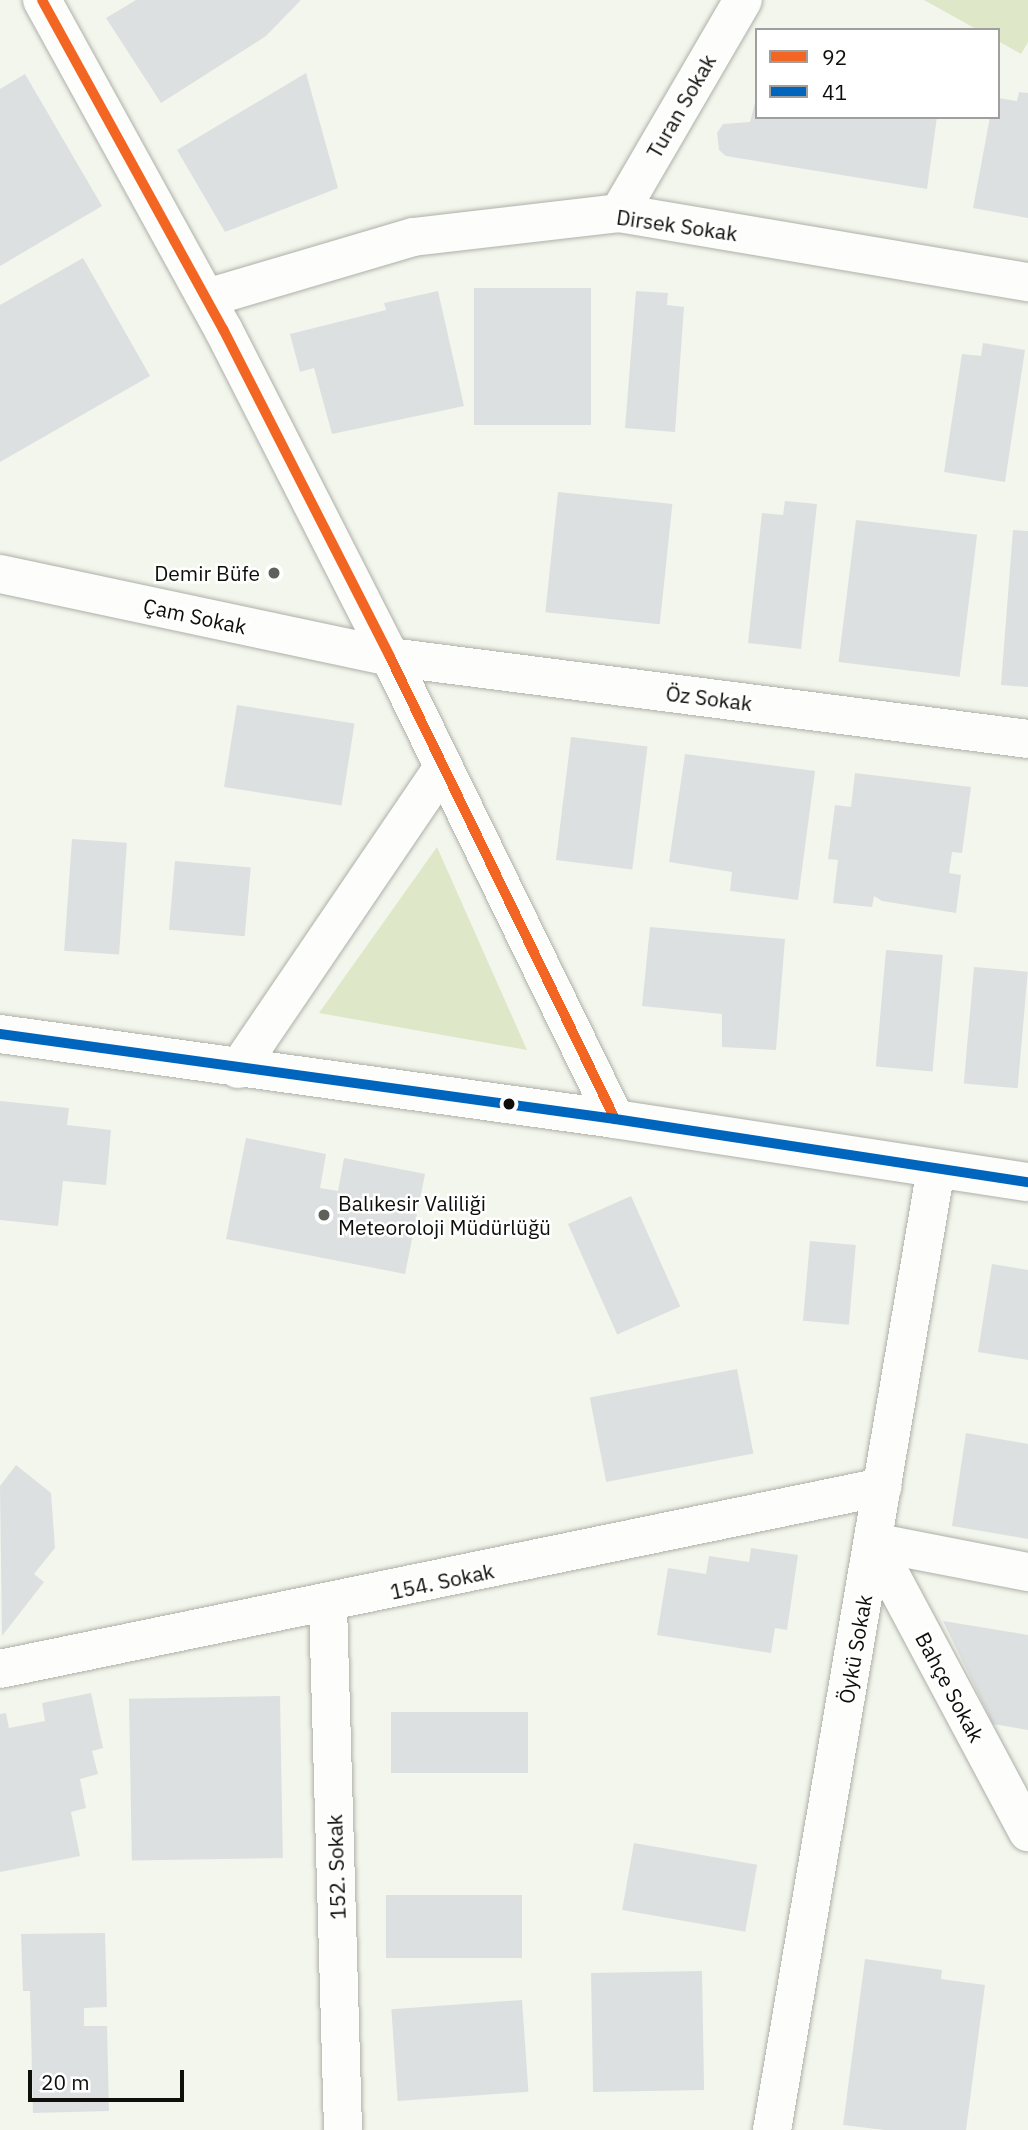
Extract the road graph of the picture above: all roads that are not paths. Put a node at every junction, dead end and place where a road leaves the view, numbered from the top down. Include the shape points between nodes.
1 (743, 0) edge
2 (45, 1) edge
3 (619, 213) junction
4 (1028, 282) edge
5 (207, 298) junction
6 (0, 574) edge
7 (390, 657) junction
8 (1028, 739) edge
9 (443, 767) junction
10 (0, 1034) edge
11 (238, 1069) junction
12 (615, 1119) junction
13 (936, 1169) junction
14 (1028, 1182) edge
15 (882, 1487) junction
16 (873, 1542) junction
17 (1028, 1572) edge
18 (328, 1605) junction
19 (0, 1669) edge
20 (1028, 1832) edge
21 (343, 2130) edge
22 (772, 2130) edge

1 - 3 street, Turan Sokak
2 - 5 street
3 - 4 street, Dirsek Sokak
3 - 5 street, Dirsek Sokak via 413,237
5 - 7 street
6 - 7 street, Çam Sokak
7 - 8 street, Öz Sokak
7 - 9 street
9 - 11 street
9 - 12 street
10 - 11 street
11 - 12 street
12 - 13 street
13 - 14 street
13 - 15 street, Öykü Sokak
15 - 16 street, Öykü Sokak
15 - 18 street, 154. Sokak
16 - 17 street
16 - 20 street, Bahçe Sokak
16 - 22 street, Öykü Sokak
18 - 19 street, 154. Sokak
18 - 21 street, 152. Sokak

